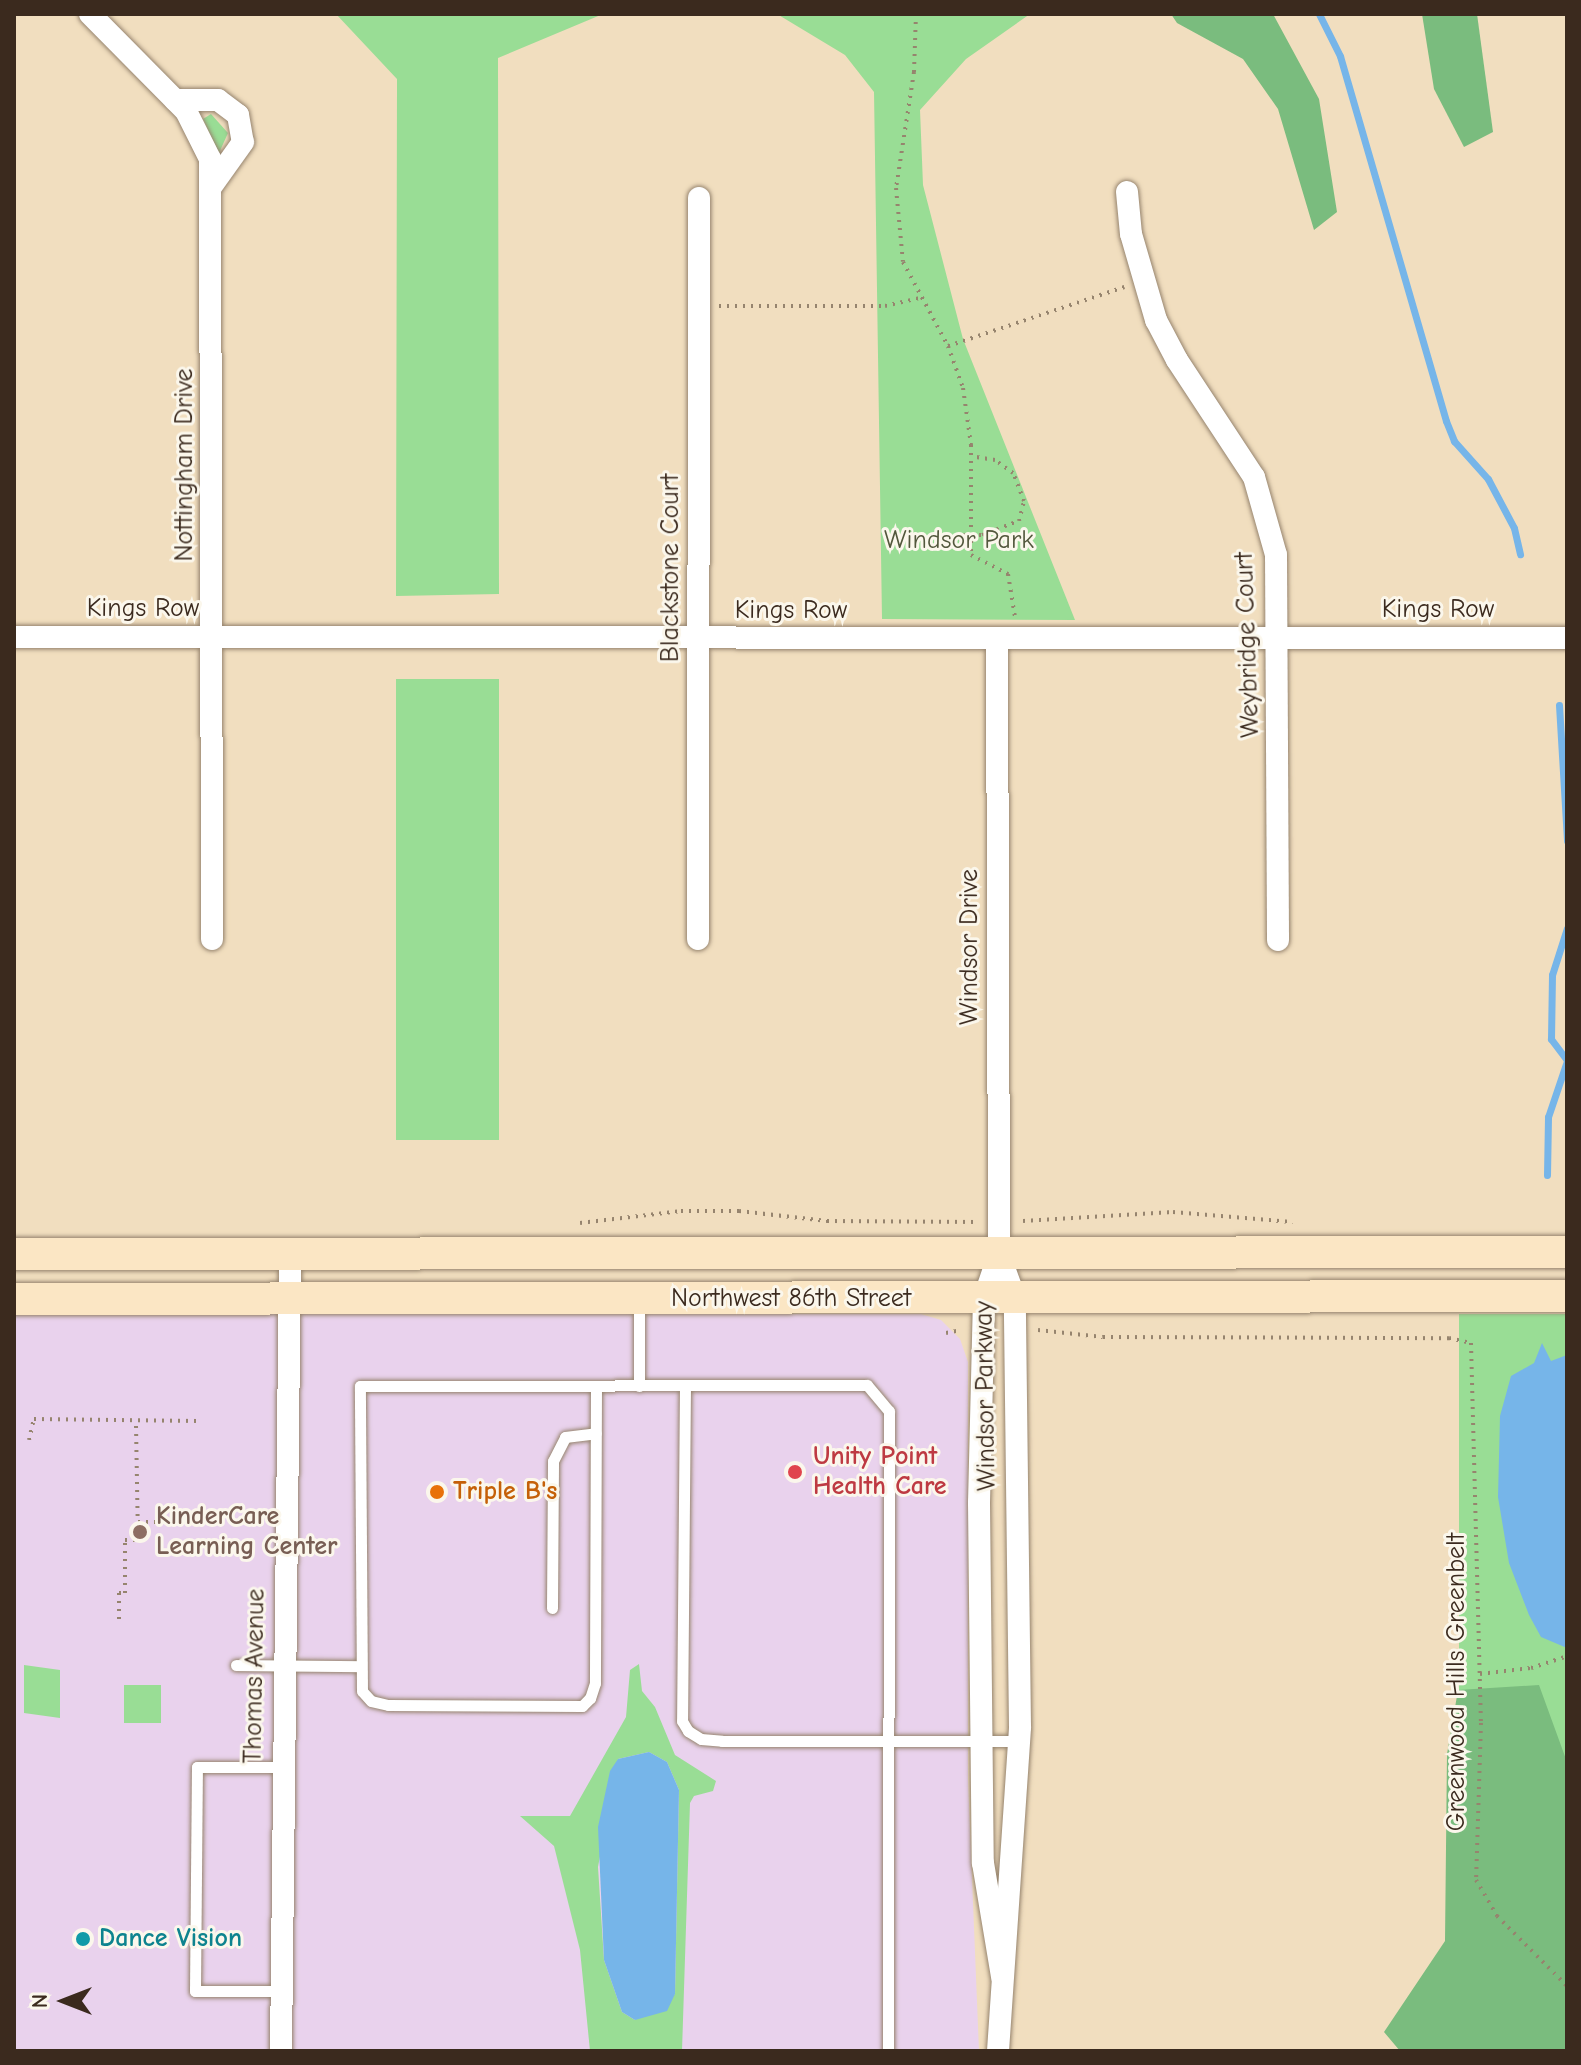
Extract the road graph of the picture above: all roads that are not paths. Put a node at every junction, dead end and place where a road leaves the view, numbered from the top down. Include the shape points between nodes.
1 (90, 14) edge
2 (175, 100) junction
3 (213, 184) junction
4 (1127, 192) dead end
5 (699, 198) dead end
6 (14, 637) edge
7 (213, 638) junction
8 (698, 638) junction
9 (1279, 638) junction
10 (1567, 638) edge
11 (1007, 639) junction
12 (212, 939) dead end
13 (698, 939) dead end
14 (1278, 940) dead end
15 (1567, 1252) edge
16 (290, 1253) junction
17 (14, 1254) edge
18 (999, 1254) junction
19 (1567, 1296) edge
20 (289, 1298) junction
21 (999, 1298) junction
22 (14, 1299) edge
23 (639, 1299) junction
24 (685, 1385) junction
25 (596, 1386) junction
26 (639, 1386) junction
27 (596, 1433) junction
28 (552, 1608) dead end
29 (236, 1665) dead end
30 (283, 1665) junction
31 (360, 1666) junction
32 (982, 1738) junction
33 (888, 1739) junction
34 (1019, 1741) junction
35 (282, 1767) junction
36 (1002, 1977) junction
37 (282, 1991) junction
38 (281, 2051) edge
39 (888, 2051) edge
40 (998, 2051) edge

1 - 2 street, Nottingham Drive
2 - 3 street, Nottingham Drive via 201,133
2 - 3 street via 218,100 238,115 243,142
3 - 7 street, Nottingham Drive
4 - 9 street, Weybridge Court via 1143,282 1177,360 1254,477 1276,555
5 - 8 street, Blackstone Court
6 - 7 street, Kings Row
7 - 8 street, Kings Row
7 - 12 street, Nottingham Drive
8 - 11 street, Kings Row
8 - 13 street, Blackstone Court
9 - 10 street, Kings Row
9 - 11 street, Kings Row
9 - 14 street, Weybridge Court
11 - 18 street, Windsor Drive
15 - 18 main road, Northwest 86th Street
16 - 17 main road, Northwest 86th Street
16 - 18 main road, Northwest 86th Street
16 - 20 street, Thomas Avenue
18 - 21 street, Windsor Parkway
19 - 21 main road, Northwest 86th Street
20 - 22 main road, Northwest 86th Street
20 - 23 main road, Northwest 86th Street
20 - 30 street, Thomas Avenue
21 - 23 main road, Northwest 86th Street
21 - 32 street, Windsor Parkway
21 - 34 street, Windsor Parkway
23 - 26 lane
24 - 26 lane
24 - 33 lane via 867,1385 889,1411
24 - 33 lane via 682,1721 701,1739
25 - 26 lane
25 - 27 lane
25 - 31 lane via 360,1386
27 - 28 lane via 565,1437 553,1461
27 - 31 lane via 595,1683 582,1706 388,1705 371,1701 362,1691
29 - 30 lane
30 - 31 lane
30 - 35 street, Thomas Avenue
32 - 33 lane
32 - 34 lane
32 - 36 street, Windsor Parkway via 983,1863
33 - 39 lane
34 - 36 street, Windsor Parkway
35 - 37 street, Thomas Avenue
35 - 37 lane via 197,1767 195,1991
36 - 40 street, Windsor Parkway
37 - 38 street, Thomas Avenue

